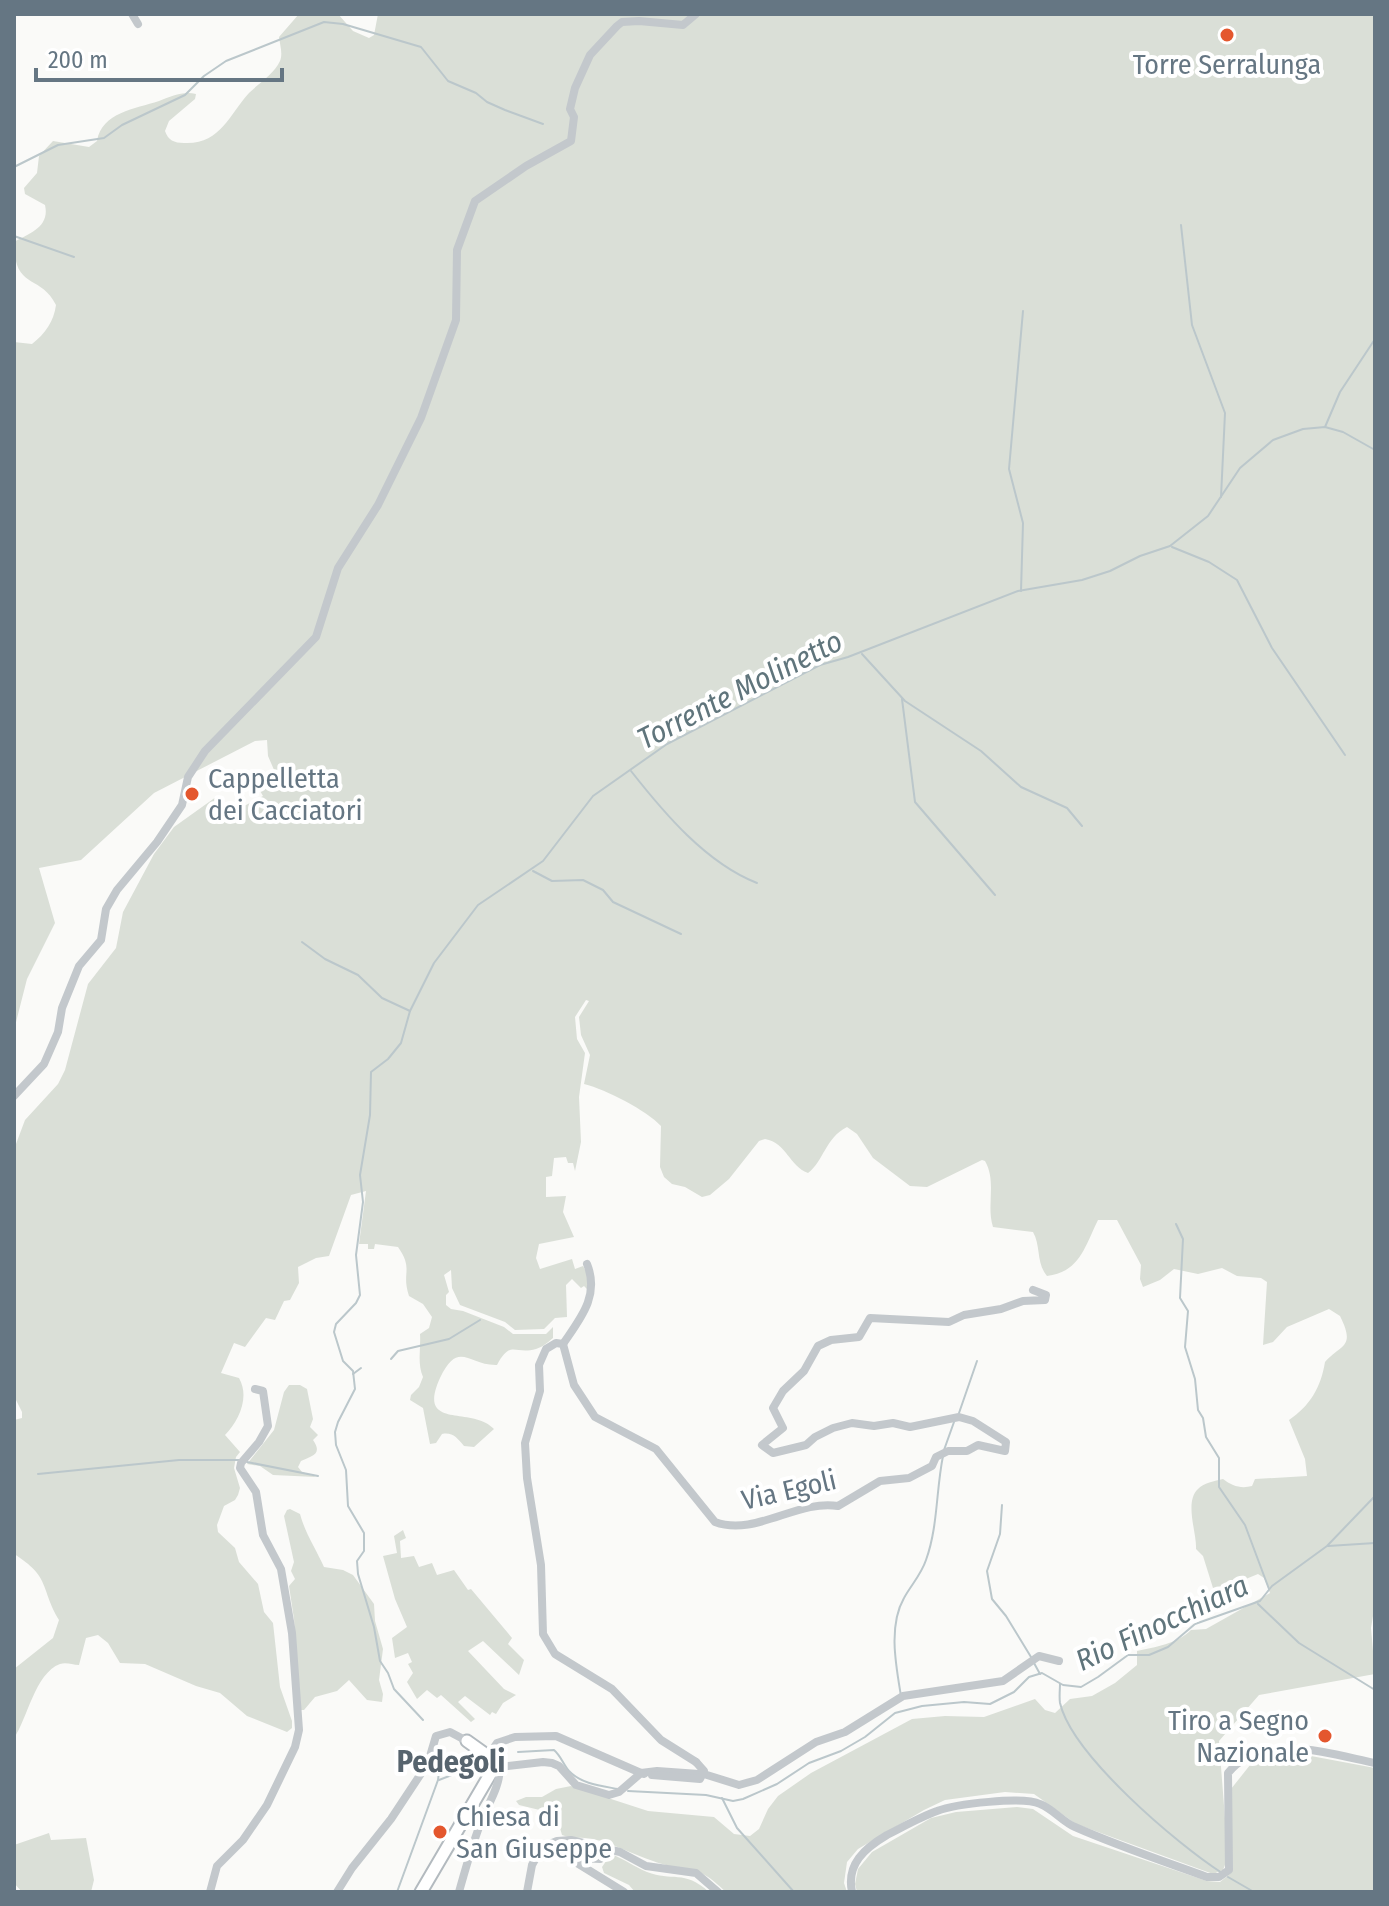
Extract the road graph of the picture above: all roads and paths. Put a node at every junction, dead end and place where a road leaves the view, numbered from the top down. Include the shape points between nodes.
1 (132, 14) edge
2 (696, 14) edge
3 (138, 24) dead end
4 (14, 1096) edge
5 (587, 1264) dead end
6 (1033, 1290) dead end
7 (563, 1344) junction
8 (255, 1389) dead end
9 (1059, 1661) dead end
10 (467, 1741) joint
11 (488, 1756) junction
12 (1375, 1763) edge
13 (496, 1768) junction
14 (639, 1775) junction
15 (571, 1840) junction
16 (210, 1892) edge
17 (337, 1892) edge
18 (421, 1892) edge
19 (459, 1892) edge
20 (527, 1892) edge
21 (624, 1892) edge
22 (718, 1892) edge
23 (852, 1892) edge

1 - 3 street
2 - 4 street via 683,25 639,21 617,26 590,55 575,88 571,141 475,201 457,250 456,320 430,394 378,505 338,568 316,637 205,751 188,777 182,805 106,909 101,940 79,966 44,1064
5 - 7 street via 592,1289 580,1323
6 - 7 street, Via Egoli via 1046,1295 1045,1300 949,1322 870,1318 859,1337 818,1346 773,1408 783,1428 762,1445 773,1453 783,1452 852,1423 910,1427 959,1417 1006,1442 1005,1451 978,1445 948,1451 909,1478 880,1481 838,1506 823,1503 739,1525 720,1524 708,1516 656,1449 595,1417 574,1385
7 - 14 street, bridge via 546,1349 539,1365 540,1391 525,1443 541,1565 543,1634 555,1654 612,1689 661,1740 704,1771 700,1779
8 - 16 street via 263,1391 269,1422 240,1468 256,1492 263,1535 281,1569 299,1730 267,1805 217,1866
9 - 14 street via 1039,1656 1003,1681 903,1696 757,1780 739,1785 703,1775
10 - 11 street
10 - 17 street via 450,1732 436,1736 428,1763
11 - 13 street
11 - 14 street via 497,1743 515,1737 556,1736
12 - 23 street via 1295,1748 1256,1753 1237,1762 1228,1773 1229,1870 1219,1877 1133,1850 1072,1826 1039,1803 1020,1801 939,1810 890,1834 867,1848 853,1866
13 - 14 street via 549,1762 576,1785 603,1794 619,1792
13 - 18 street
13 - 19 street via 497,1784
15 - 20 street via 542,1847
15 - 21 street via 573,1846 601,1855 597,1860 580,1858 578,1865
15 - 22 street via 620,1852 646,1866 696,1873

